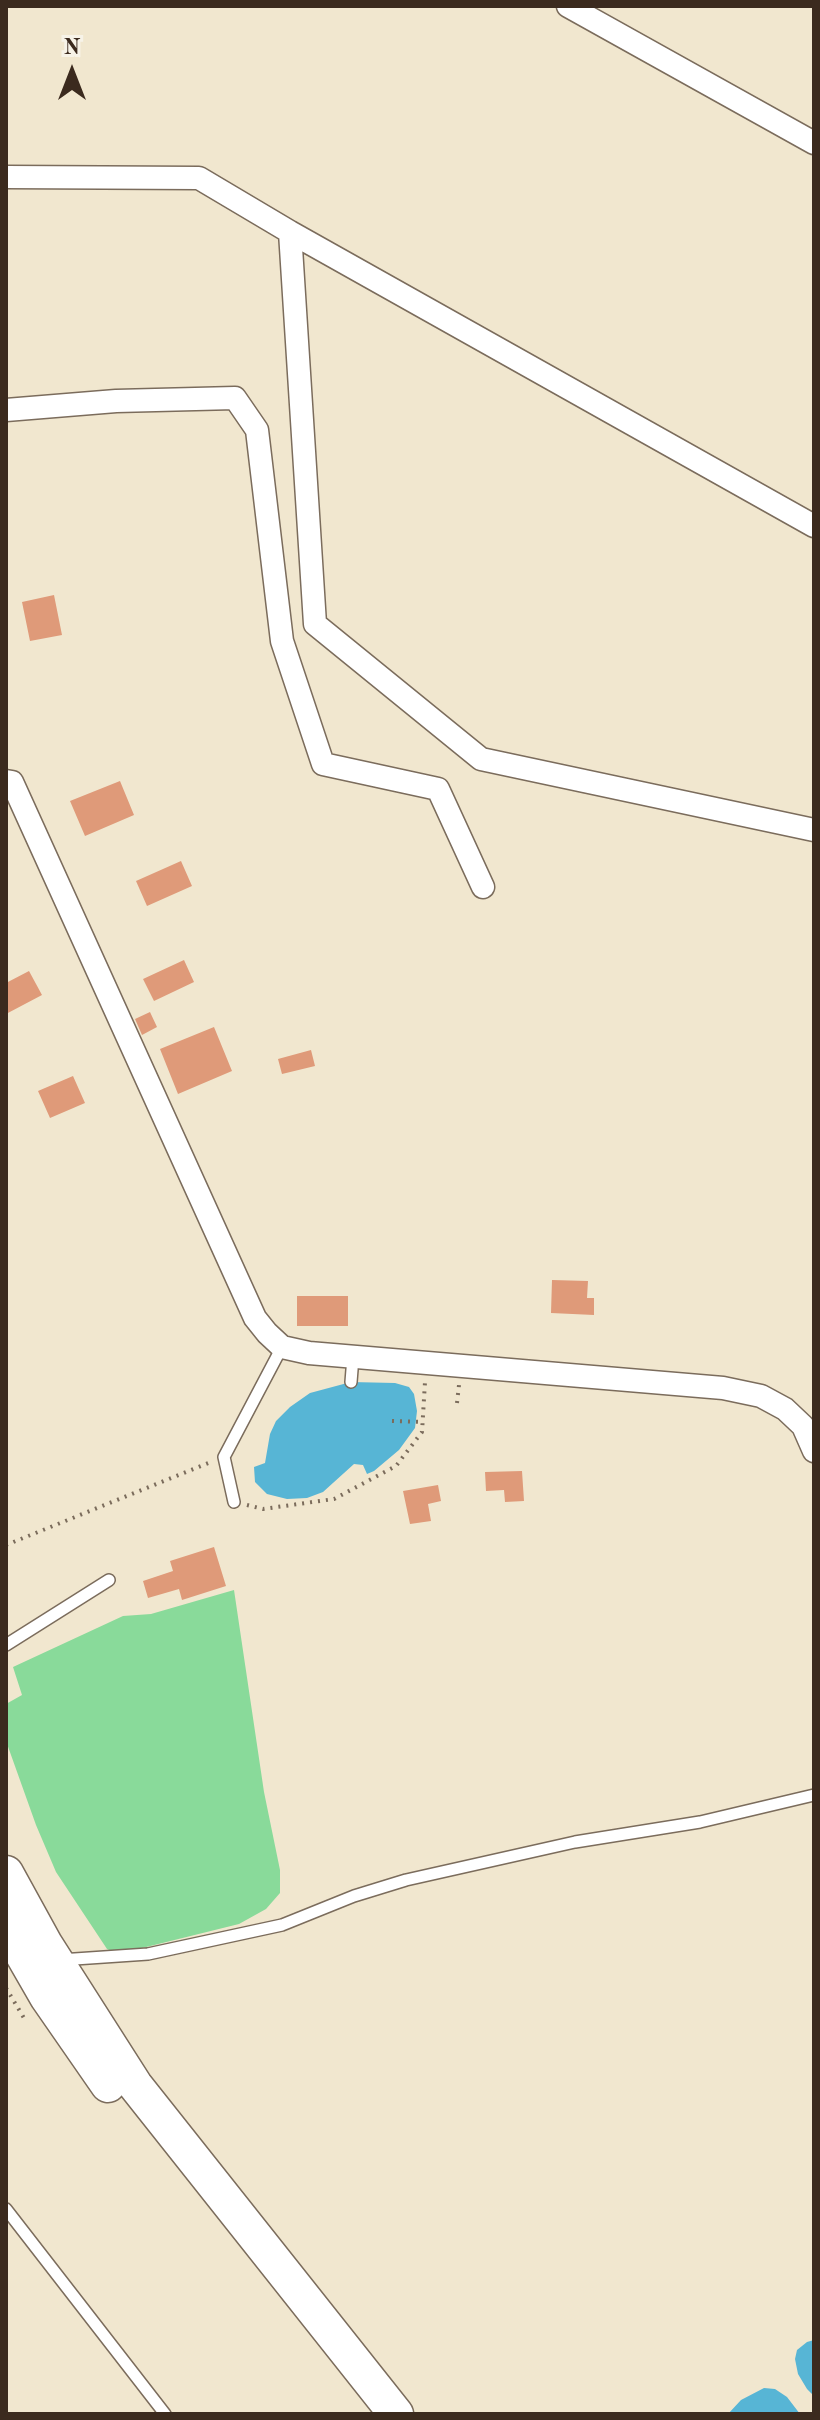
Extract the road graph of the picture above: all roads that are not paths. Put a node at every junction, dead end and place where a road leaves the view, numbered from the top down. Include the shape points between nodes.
1 (568, 6) edge
2 (814, 143) edge
3 (6, 177) edge
4 (290, 232) junction
5 (6, 410) edge
6 (814, 526) edge
7 (8, 777) edge
8 (814, 830) edge
9 (483, 887) dead end
10 (282, 1347) junction
11 (353, 1357) junction
12 (351, 1382) dead end
13 (814, 1451) edge
14 (234, 1502) road end
15 (109, 1580) dead end
16 (6, 1645) edge
17 (814, 1795) edge
18 (6, 1873) edge
19 (6, 1926) edge
20 (55, 1960) junction
21 (8, 2215) edge
22 (165, 2414) edge
23 (369, 2414) edge
24 (396, 2414) edge

1 - 2 street
3 - 4 street via 199,178
4 - 6 street
4 - 8 street via 315,624 481,759
5 - 9 street via 235,398 257,430 282,641 323,764 438,789
7 - 10 street via 255,1318
10 - 11 street
10 - 14 lane via 224,1457
11 - 12 lane
11 - 13 street via 723,1388 761,1396 785,1409 803,1426
15 - 16 lane
17 - 20 lane via 406,1880 282,1925 178,1948
18 - 20 main road
19 - 23 main road via 47,1997 141,2132
20 - 24 main road via 135,2085
21 - 22 lane

